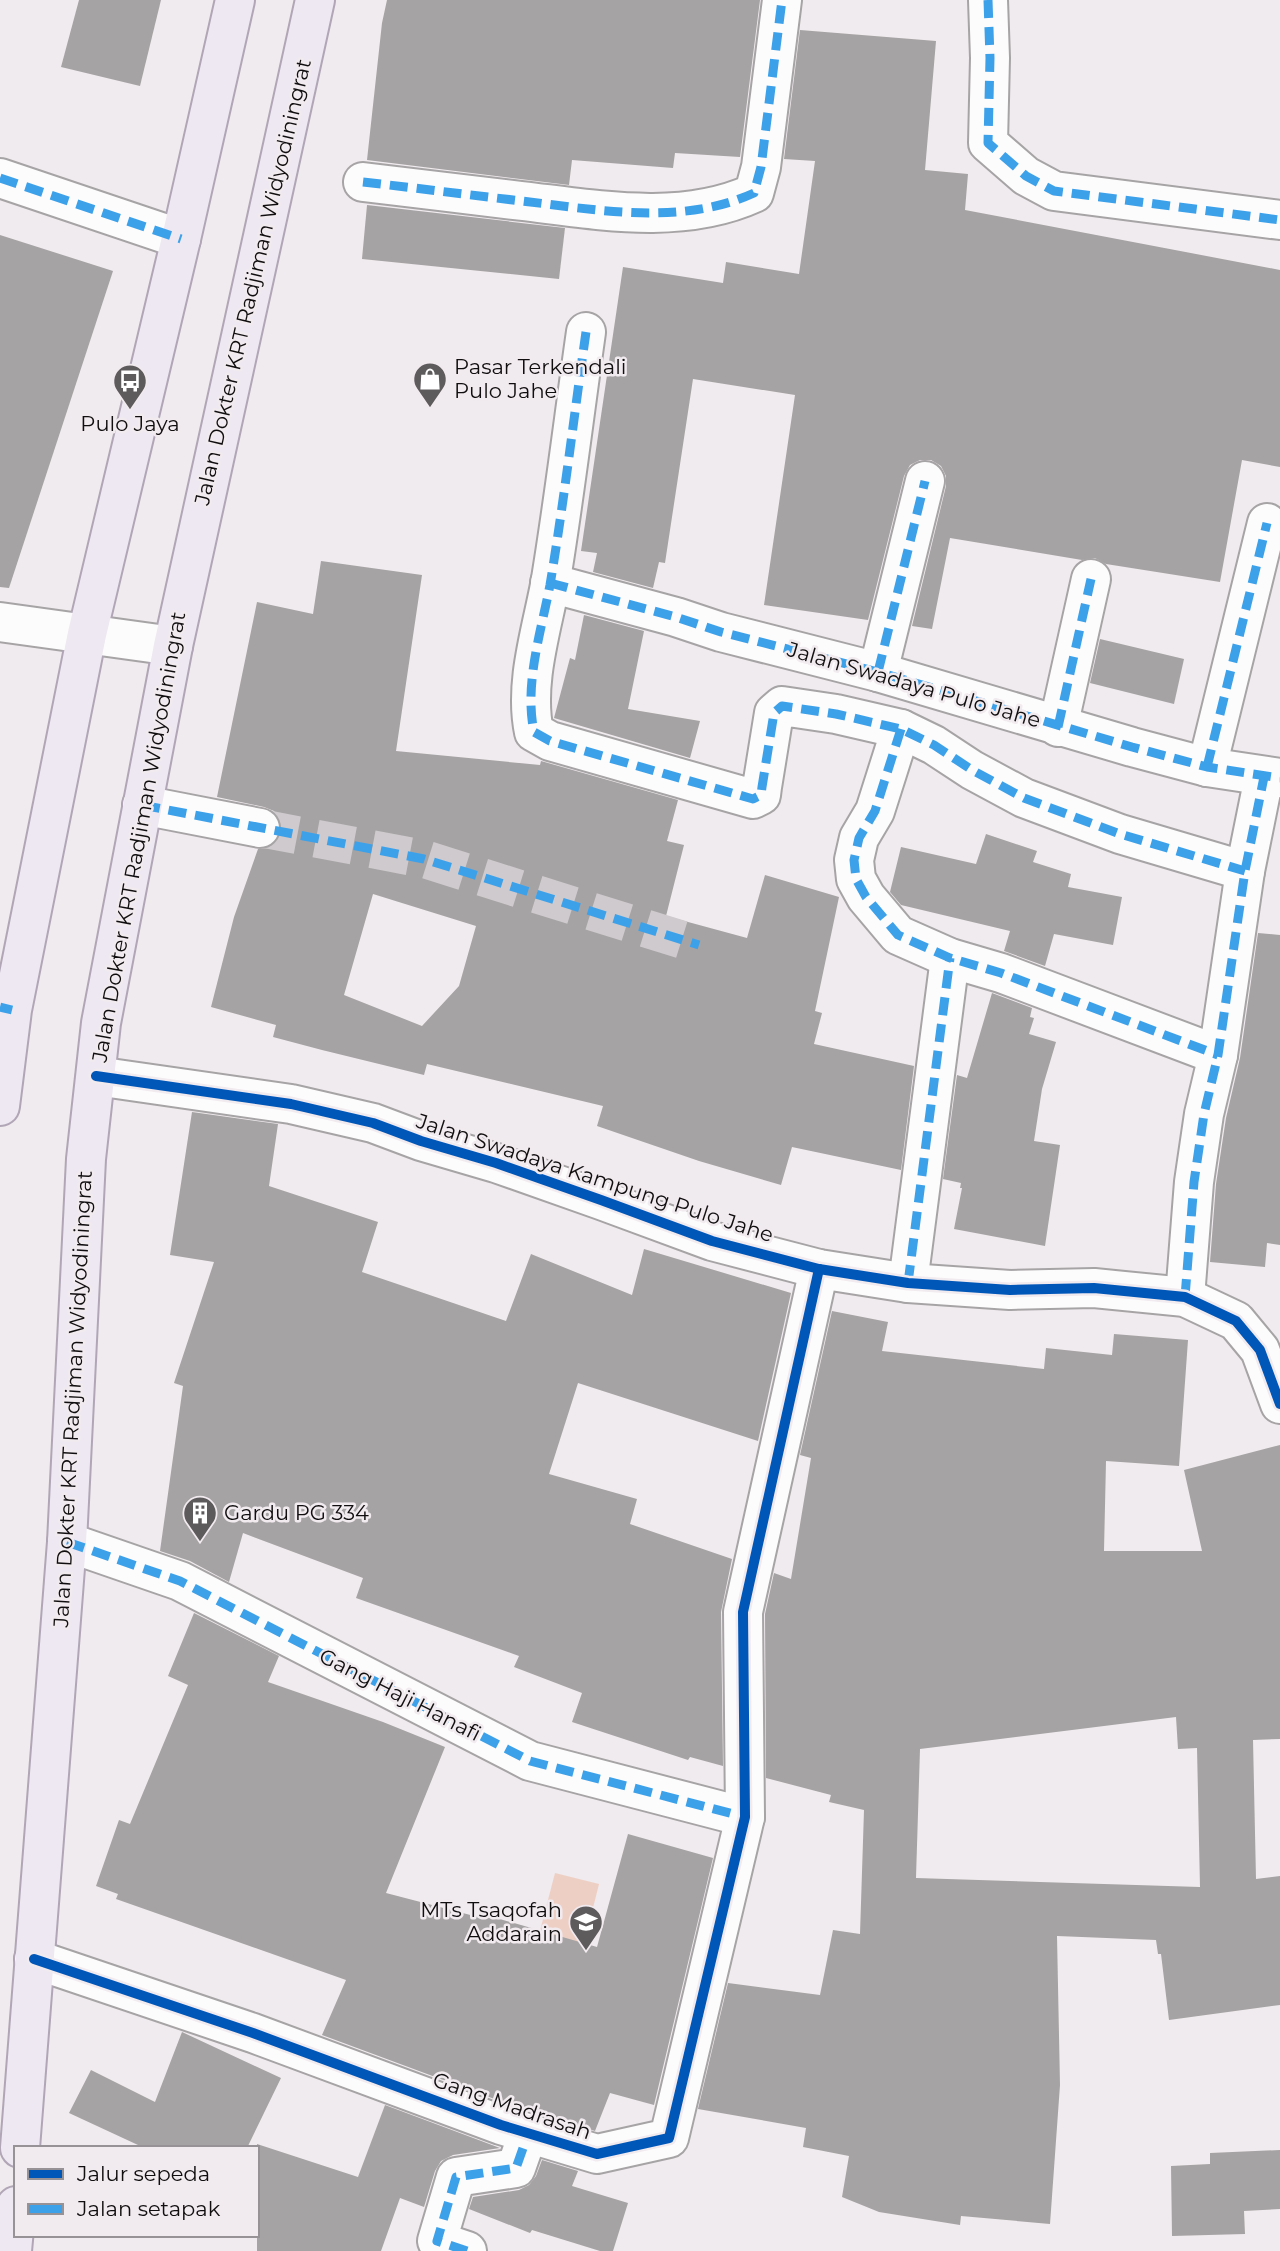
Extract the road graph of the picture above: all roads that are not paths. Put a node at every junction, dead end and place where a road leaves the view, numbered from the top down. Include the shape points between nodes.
1 (235, 0) edge
2 (315, 0) edge
3 (782, 0) edge
4 (988, 0) edge
5 (0, 178) edge
6 (363, 182) dead end
7 (1280, 220) edge
8 (181, 239) junction
9 (586, 332) dead end
10 (925, 481) dead end
11 (1267, 523) dead end
12 (1091, 579) dead end
13 (550, 583) junction
14 (0, 622) edge
15 (87, 634) junction
16 (173, 646) junction
17 (878, 672) junction
18 (1058, 726) junction
19 (901, 729) junction
20 (1207, 767) junction
21 (1272, 778) edge
22 (142, 805) junction
23 (260, 828) tunnel mouth
24 (1245, 871) junction
25 (950, 958) junction
26 (6, 1009) edge
27 (1219, 1055) junction
28 (96, 1076) junction
29 (0, 1106) edge
30 (819, 1269) junction
31 (908, 1283) junction
32 (1185, 1297) junction
33 (1280, 1404) edge
34 (67, 1542) junction
35 (745, 1817) junction
36 (34, 1959) junction
37 (528, 2134) junction
38 (20, 2146) edge
39 (14, 2228) edge
40 (12, 2251) edge
41 (467, 2251) edge

1 - 8 main road
2 - 16 main road, Jalan Dokter KRT Radjiman Widyodiningrat
3 - 6 street via 754,193 683,212 603,212
4 - 7 street via 988,143 1026,176 1054,191
5 - 8 street
8 - 15 main road
9 - 13 street
10 - 17 street
11 - 20 street
12 - 18 street
13 - 17 street, Jalan Swadaya Pulo Jahe
13 - 19 street via 530,713 534,732 550,741 753,799 761,795 774,713 782,706
14 - 15 street
15 - 16 street
15 - 26 main road
16 - 22 main road, Jalan Dokter KRT Radjiman Widyodiningrat
17 - 18 street, Jalan Swadaya Pulo Jahe
18 - 20 street, Jalan Swadaya Pulo Jahe
19 - 24 street via 1024,798 1120,834
19 - 25 street via 875,811 859,838 856,879 898,935
20 - 21 street, Jalan Swadaya Pulo Jahe
21 - 24 street
22 - 23 street
22 - 28 main road, Jalan Dokter KRT Radjiman Widyodiningrat via 101,1023
24 - 27 street
25 - 27 street
25 - 31 street
26 - 29 main road
27 - 32 street via 1194,1182
28 - 30 street, Jalan Swadaya Kampung Pulo Jahe via 291,1104 373,1123 712,1241
28 - 34 main road, Jalan Dokter KRT Radjiman Widyodiningrat via 86,1159
30 - 31 street, Jalan Swadaya Kampung Pulo Jahe
30 - 35 street via 743,1612
31 - 32 street, Jalan Swadaya Kampung Pulo Jahe via 1010,1290 1094,1288
32 - 33 street, Jalan Swadaya Kampung Pulo Jahe via 1236,1321 1260,1350
34 - 35 street, Gang Haji Hanafi via 180,1581 530,1761
34 - 36 main road, Jalan Dokter KRT Radjiman Widyodiningrat
35 - 37 street, Gang Madrasah via 669,2138 597,2154
36 - 37 street, Gang Madrasah
36 - 38 main road, Jalan Dokter KRT Radjiman Widyodiningrat
37 - 41 street via 516,2168 456,2177 438,2241
39 - 40 main road

